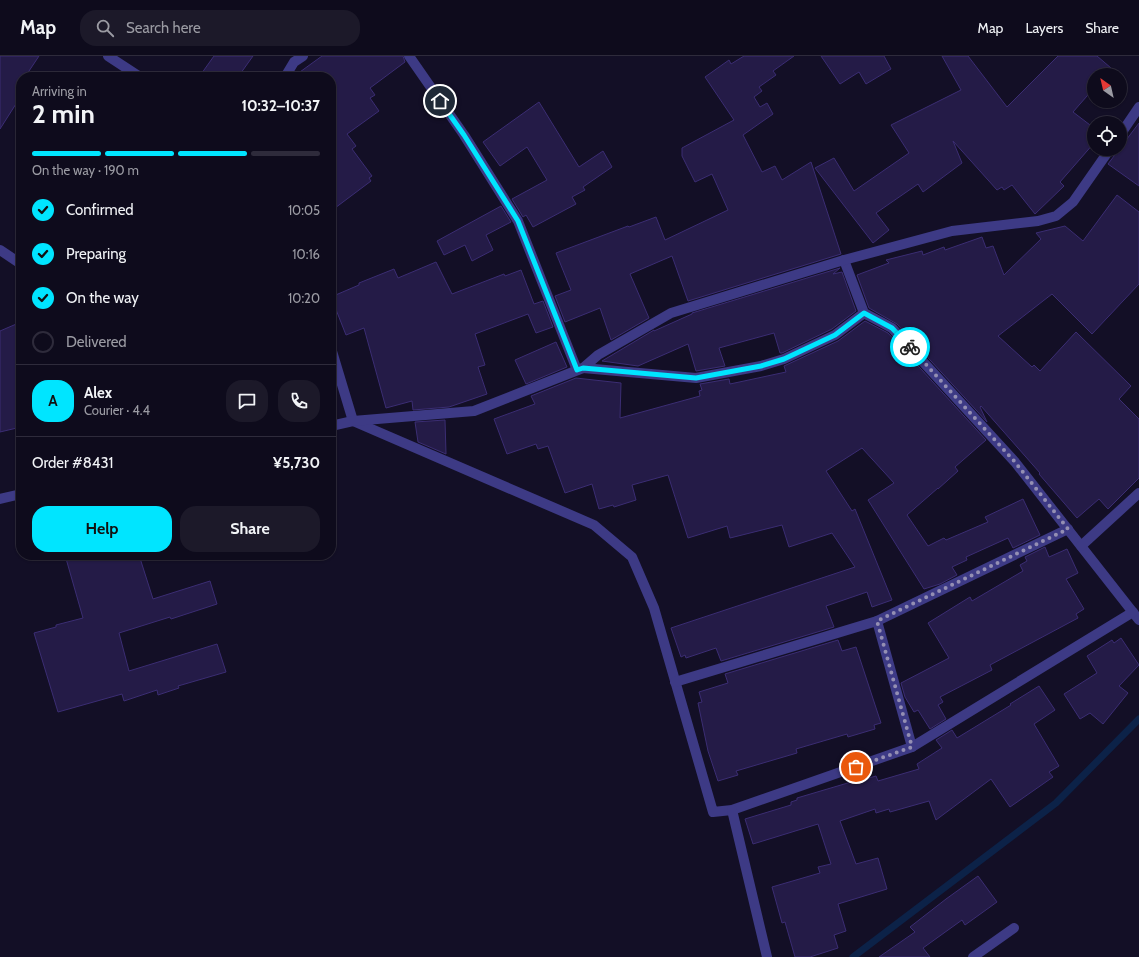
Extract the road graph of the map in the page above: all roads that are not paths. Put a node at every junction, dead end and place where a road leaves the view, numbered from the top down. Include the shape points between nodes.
1 (108, 56) edge
2 (303, 56) edge
3 (409, 56) edge
4 (132, 72) edge
5 (288, 72) edge
6 (1139, 107) edge
7 (1127, 125) edge
8 (1105, 156) edge
9 (0, 250) edge
10 (844, 260) junction
11 (16, 261) edge
12 (864, 313) junction
13 (336, 365) edge
14 (580, 369) junction
15 (353, 421) junction
16 (336, 425) edge
17 (1139, 493) edge
18 (16, 495) edge
19 (0, 499) edge
20 (1068, 529) junction
21 (1081, 546) junction
22 (1133, 612) junction
23 (1139, 620) edge
24 (877, 621) junction
25 (676, 682) junction
26 (912, 747) junction
27 (732, 810) junction
28 (1014, 928) dead end
29 (768, 957) edge
30 (973, 957) edge

1 - 4 street
2 - 5 street via 294,62
3 - 14 street via 464,135 518,221
6 - 7 street
8 - 10 street via 1073,202 1056,216 1038,221 952,231
9 - 11 street
10 - 12 street
10 - 14 street via 671,313 598,355
12 - 14 street via 835,335 784,359 761,366 696,378
12 - 20 street via 892,328 1015,462
13 - 15 street
14 - 15 street via 474,411
15 - 16 street
15 - 25 street via 594,525 632,557 654,608
17 - 21 street
18 - 19 street
20 - 21 street
20 - 24 street
21 - 22 street
22 - 23 street
22 - 26 street
24 - 25 street
24 - 26 street
25 - 27 street via 713,812
26 - 27 street
27 - 29 street
28 - 30 street

